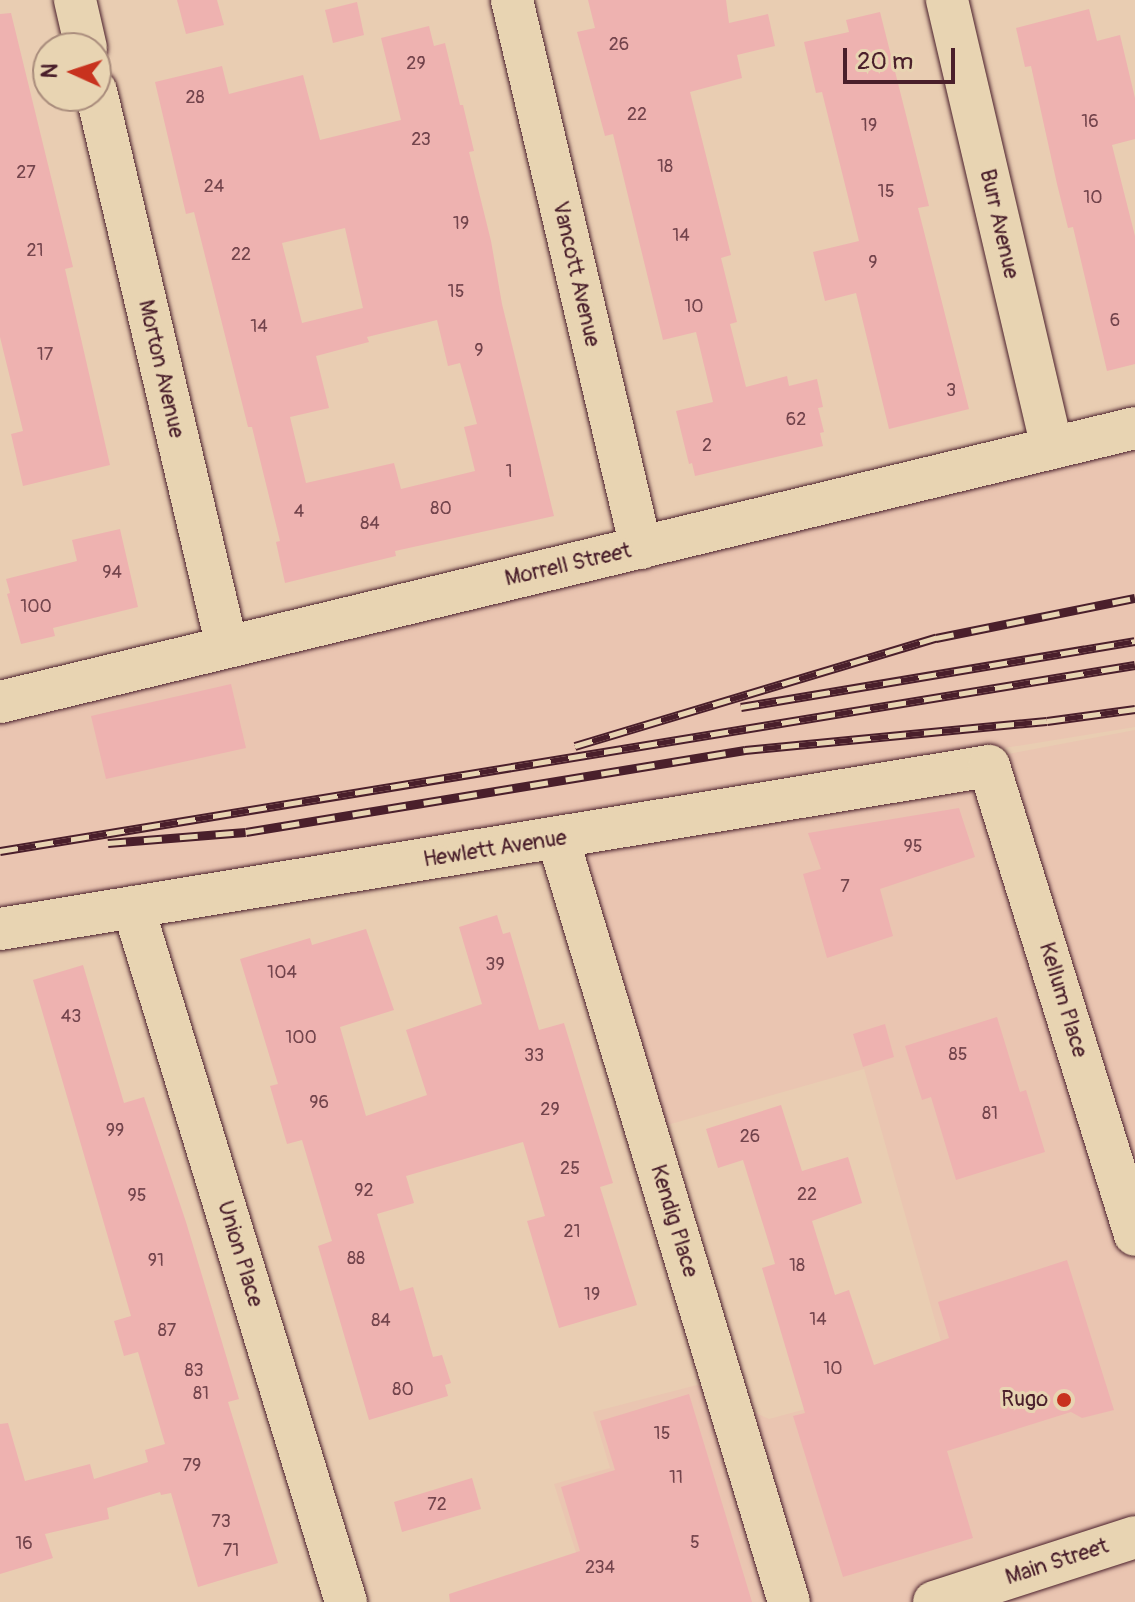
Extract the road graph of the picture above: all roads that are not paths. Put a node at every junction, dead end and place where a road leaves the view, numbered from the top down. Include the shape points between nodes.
1 (75, 0) edge
2 (512, 0) edge
3 (947, 0) edge
4 (82, 32) edge
5 (101, 112) edge
6 (1135, 428) edge
7 (1052, 448) junction
8 (641, 548) junction
9 (227, 647) junction
10 (0, 702) edge
11 (989, 766) joint
12 (558, 839) junction
13 (133, 907) junction
14 (0, 929) edge
15 (1135, 1235) edge
16 (1135, 1537) edge
17 (346, 1602) edge
18 (789, 1602) edge
19 (934, 1602) edge

1 - 4 street
2 - 8 street, Vancott Avenue
3 - 7 street, Burr Avenue
5 - 9 street, Morton Avenue
6 - 7 street, Morrell Street
7 - 8 street, Morrell Street
8 - 9 street, Morrell Street
9 - 10 street, Morrell Street
11 - 12 street, Hewlett Avenue
11 - 15 street, Kellum Place
12 - 13 street, Hewlett Avenue
12 - 18 street, Kendig Place
13 - 14 street, Hewlett Avenue
13 - 17 street, Union Place
16 - 19 street, Main Street

